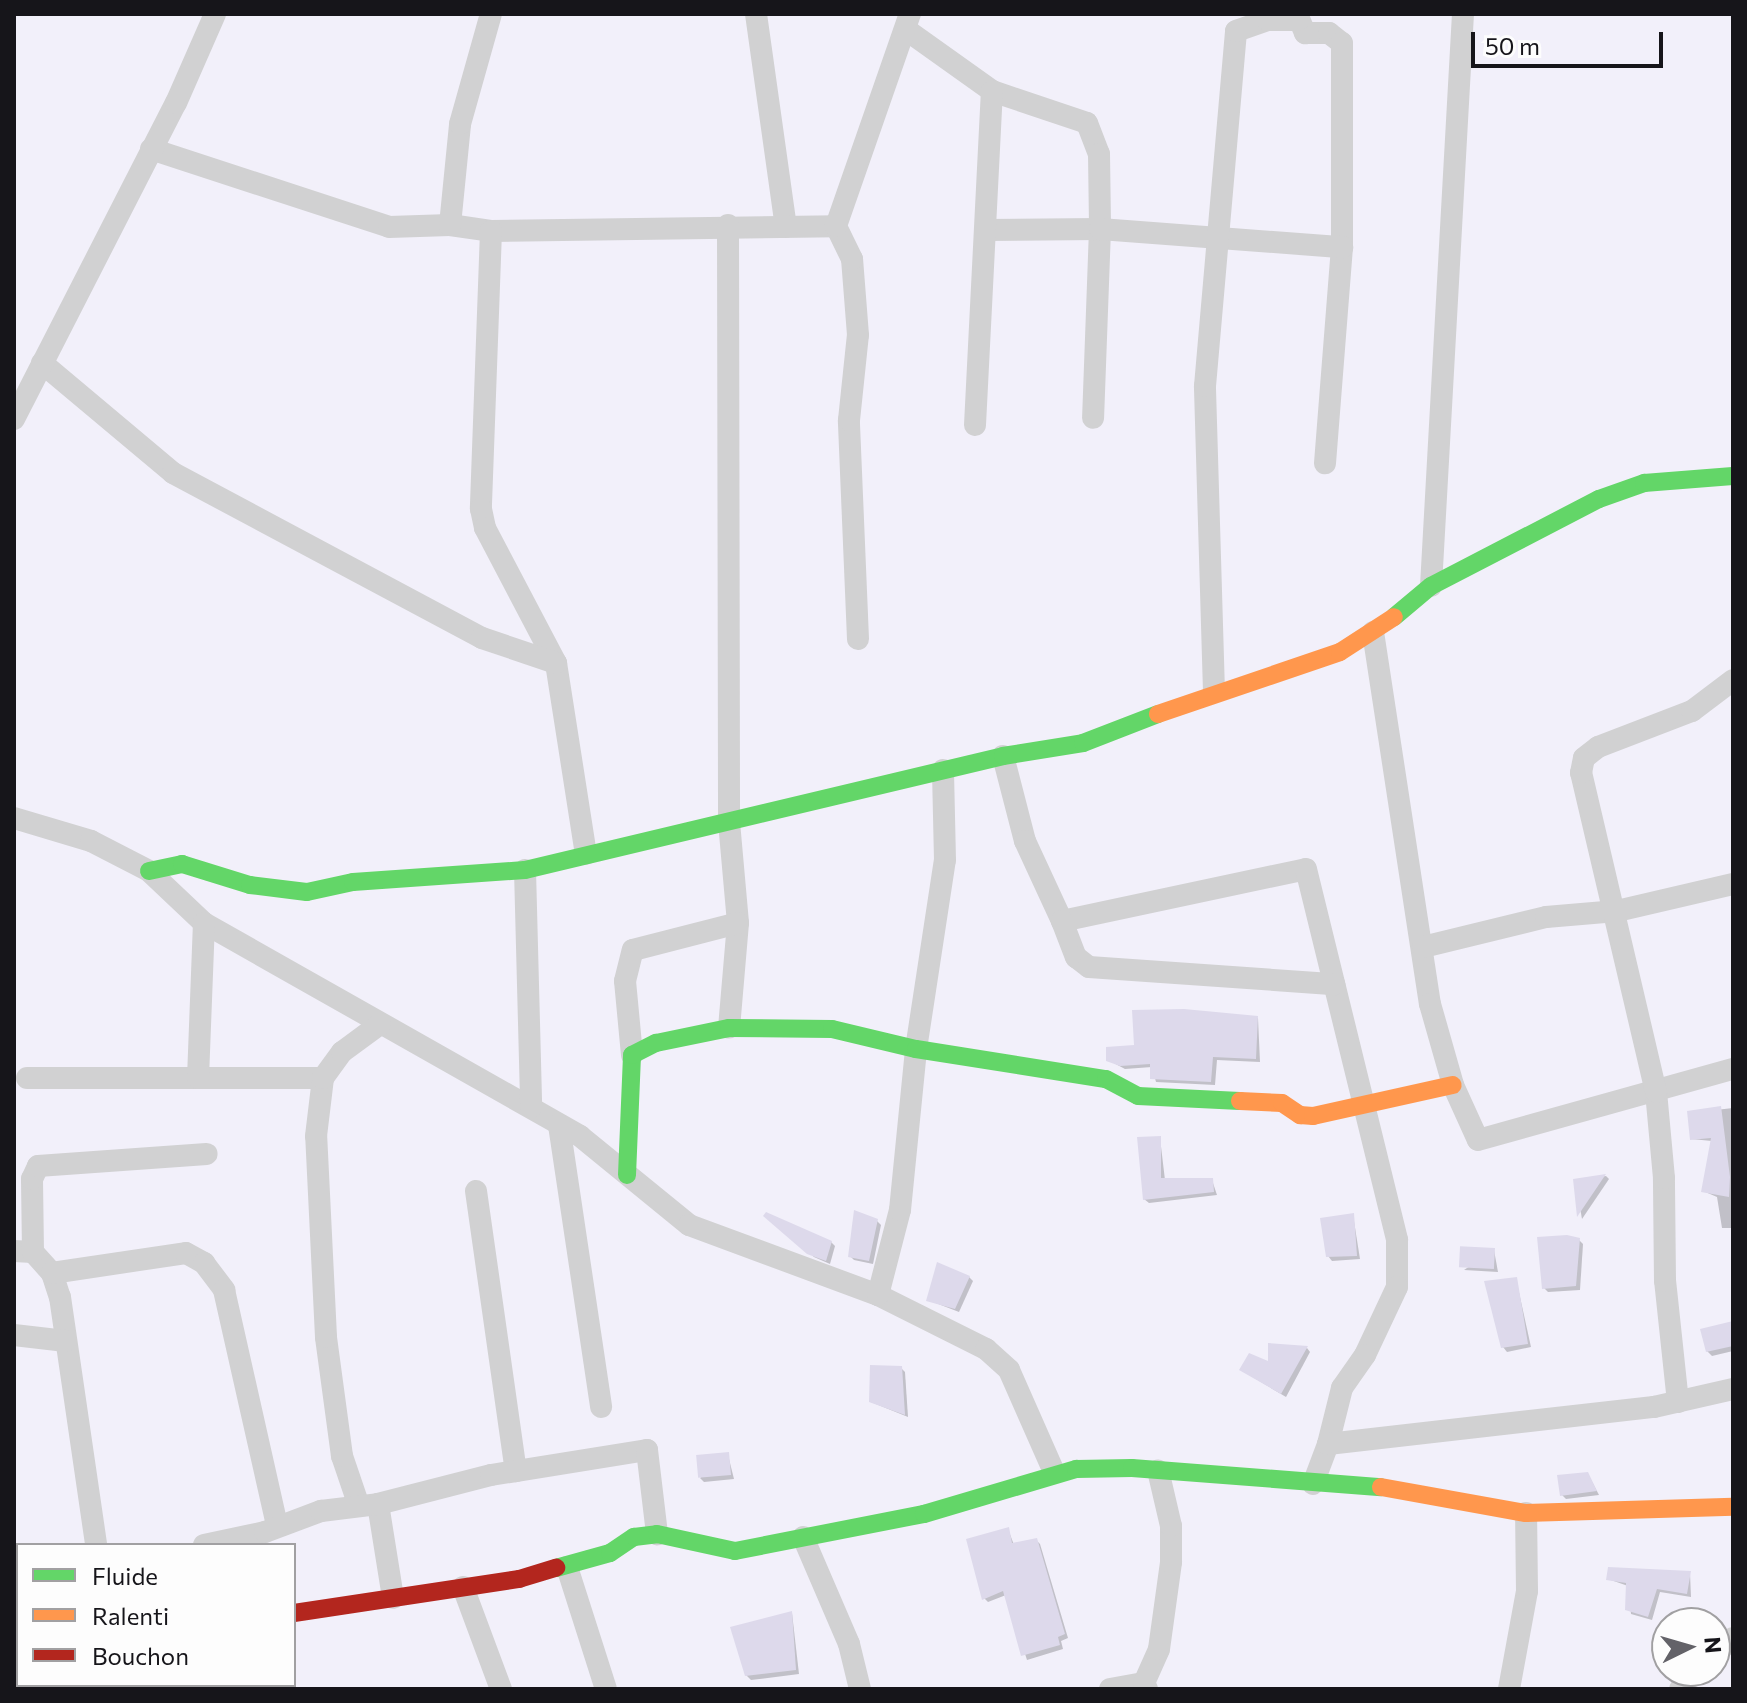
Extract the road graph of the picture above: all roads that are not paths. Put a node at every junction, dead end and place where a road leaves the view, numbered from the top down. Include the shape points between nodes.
1 (215, 14) edge
2 (491, 14) edge
3 (756, 14) edge
4 (1463, 14) edge
5 (1298, 17) edge
6 (909, 23) edge
7 (992, 91) junction
8 (151, 149) junction
9 (450, 225) junction
10 (728, 225) junction
11 (836, 226) junction
12 (786, 227) junction
13 (1100, 229) junction
14 (985, 230) junction
15 (491, 231) junction
16 (1220, 238) junction
17 (1342, 247) junction
18 (42, 363) junction
19 (1093, 418) dead end
20 (14, 419) edge
21 (975, 425) dead end
22 (1325, 463) dead end
23 (1733, 476) edge
24 (1431, 586) junction
25 (1373, 632) junction
26 (858, 639) dead end
27 (556, 663) junction
28 (1733, 680) edge
29 (1214, 692) junction
30 (1003, 756) junction
31 (943, 770) junction
32 (14, 818) edge
33 (729, 822) junction
34 (586, 854) junction
35 (525, 870) junction
36 (149, 871) junction
37 (1733, 884) edge
38 (1617, 911) junction
39 (1062, 921) junction
40 (204, 923) junction
41 (738, 923) junction
42 (1423, 947) junction
43 (1334, 984) junction
44 (380, 1024) junction
45 (729, 1028) junction
46 (916, 1049) junction
47 (632, 1055) junction
48 (1733, 1069) edge
49 (27, 1078) dead end
50 (198, 1078) junction
51 (323, 1078) junction
52 (1453, 1085) junction
53 (1656, 1092) junction
54 (531, 1107) junction
55 (1361, 1109) junction
56 (559, 1125) junction
57 (207, 1154) dead end
58 (627, 1175) junction
59 (476, 1191) dead end
60 (24, 1251) edge
61 (52, 1273) junction
62 (878, 1295) junction
63 (14, 1335) edge
64 (66, 1341) junction
65 (1733, 1389) edge
66 (1678, 1402) junction
67 (601, 1407) dead end
68 (1328, 1444) junction
69 (1158, 1470) junction
70 (516, 1471) junction
71 (1054, 1472) junction
72 (1313, 1484) junction
73 (369, 1505) junction
74 (1733, 1507) edge
75 (1526, 1513) junction
76 (277, 1526) junction
77 (657, 1534) junction
78 (803, 1537) junction
79 (96, 1543) edge
80 (212, 1543) edge
81 (567, 1567) junction
82 (463, 1587) junction
83 (393, 1598) junction
84 (296, 1613) edge
85 (1146, 1686) edge
86 (501, 1689) edge
87 (606, 1689) edge
88 (860, 1689) edge
89 (1110, 1689) edge
90 (1509, 1689) edge

1 - 8 street
2 - 9 street via 460,124
3 - 12 street
4 - 24 street
5 - 16 street via 1236,31
5 - 17 street via 1305,33 1329,33 1342,43
6 - 7 street
6 - 11 street
7 - 13 street via 1087,123 1099,154
7 - 14 street
8 - 9 street via 389,227
8 - 18 street
9 - 15 street
10 - 12 street
10 - 15 street
10 - 33 street
11 - 12 street
11 - 26 street via 852,259 858,335 849,420
13 - 14 street
13 - 16 street
13 - 19 street
14 - 21 street
15 - 27 street via 481,509 485,528
16 - 17 street
16 - 29 street via 1205,386
17 - 22 street
18 - 20 street
18 - 27 street via 173,473 482,638
23 - 24 street via 1644,483 1599,499
24 - 25 street
25 - 29 street via 1340,652
25 - 42 street
27 - 34 street
28 - 38 street via 1692,711 1598,747 1584,758 1581,773
29 - 30 street via 1099,738
30 - 31 street
30 - 39 street via 1025,841
31 - 33 street
31 - 46 street via 945,860
32 - 36 street via 91,841
33 - 34 street
33 - 41 street
34 - 35 street
35 - 36 street via 282,892 182,864 166,863
35 - 54 street
36 - 40 street
37 - 38 street
38 - 42 street via 1546,917
38 - 53 street
39 - 43 street via 1076,957 1089,967
39 - 43 street via 1306,869
40 - 44 street
40 - 50 street
41 - 45 street
41 - 47 street via 633,950 625,981
42 - 52 street via 1430,1004
43 - 55 street
44 - 51 street via 342,1052
44 - 54 street
45 - 46 street via 832,1029
45 - 47 street via 656,1043
46 - 55 street via 1106,1079 1138,1096 1282,1103 1313,1116
46 - 62 street via 900,1210
47 - 58 street
48 - 53 street
49 - 50 street
50 - 51 street
51 - 73 street via 316,1136 326,1337 342,1456
52 - 53 street via 1478,1140
52 - 55 street
53 - 66 street via 1665,1281
54 - 56 street
55 - 68 street via 1396,1229 1397,1287 1365,1355 1342,1388
56 - 58 street
56 - 67 street
57 - 60 street via 38,1166
58 - 62 street via 689,1225
59 - 70 street
60 - 61 street
61 - 64 street
61 - 76 street via 186,1253 204,1263 224,1290
62 - 71 street via 1002,1358
63 - 64 street
64 - 79 street
65 - 66 street
66 - 68 street
68 - 72 street
69 - 71 street
69 - 72 street
69 - 85 street via 1171,1526 1171,1562 1159,1649
70 - 73 street
70 - 77 street via 647,1450
71 - 78 street via 924,1514
72 - 75 street via 1380,1487
73 - 76 street via 296,1517
73 - 83 street
74 - 75 street
75 - 90 street via 1527,1591
76 - 80 street
77 - 78 street via 735,1551
77 - 81 street via 634,1537 610,1553
78 - 88 street via 849,1644
81 - 82 street
81 - 87 street
82 - 83 street
82 - 86 street
83 - 84 street
85 - 89 street

